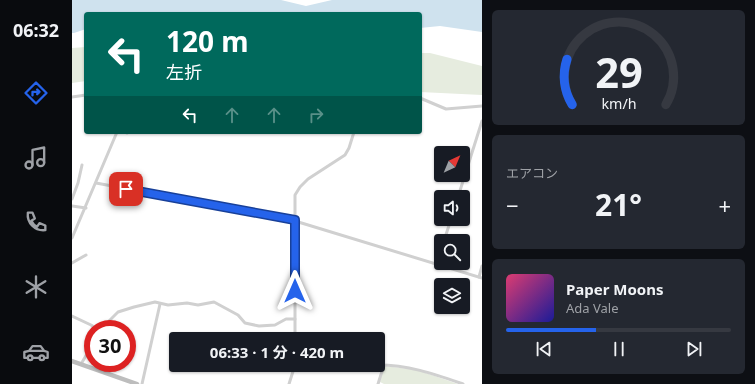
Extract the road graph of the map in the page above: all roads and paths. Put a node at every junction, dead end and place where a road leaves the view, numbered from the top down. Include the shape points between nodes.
1 (84, 94) edge
2 (72, 97) edge
3 (422, 99) edge
4 (482, 106) edge
5 (482, 122) edge
6 (116, 134) edge
7 (353, 134) edge
8 (82, 165) dead end
9 (96, 183) junction
10 (460, 190) edge
11 (72, 199) edge
12 (72, 206) edge
13 (86, 208) junction
14 (295, 221) junction
15 (73, 234) edge
16 (72, 238) edge
17 (86, 255) dead end
18 (72, 263) edge
19 (434, 264) edge
20 (482, 266) edge
21 (454, 270) edge
22 (480, 277) edge
23 (160, 304) junction
24 (72, 316) edge
25 (295, 319) junction
26 (110, 320) edge
27 (84, 322) edge
28 (296, 332) edge
29 (84, 360) edge
30 (72, 361) edge
31 (81, 364) junction
32 (84, 365) edge
33 (385, 365) edge
34 (103, 372) edge
35 (293, 372) edge
36 (382, 372) edge
37 (137, 384) edge
38 (142, 384) edge
39 (289, 384) edge
40 (378, 384) edge
41 (462, 384) edge

1 - 2 street
3 - 4 street via 446,109
5 - 10 street
6 - 9 street
7 - 14 street via 345,155 300,187 295,196
8 - 11 street
9 - 13 street
9 - 14 street
12 - 13 street
13 - 15 street
14 - 19 street
14 - 25 street
15 - 16 street
17 - 18 street
20 - 22 street
21 - 22 street
23 - 25 street via 198,305 214,302 238,315 245,323 259,326 275,325 286,319
23 - 26 street via 155,302 118,312
23 - 38 street
24 - 27 street
25 - 28 street
29 - 31 street
30 - 31 street
31 - 32 street
33 - 41 street via 416,368
34 - 37 street
35 - 39 street
36 - 40 street

